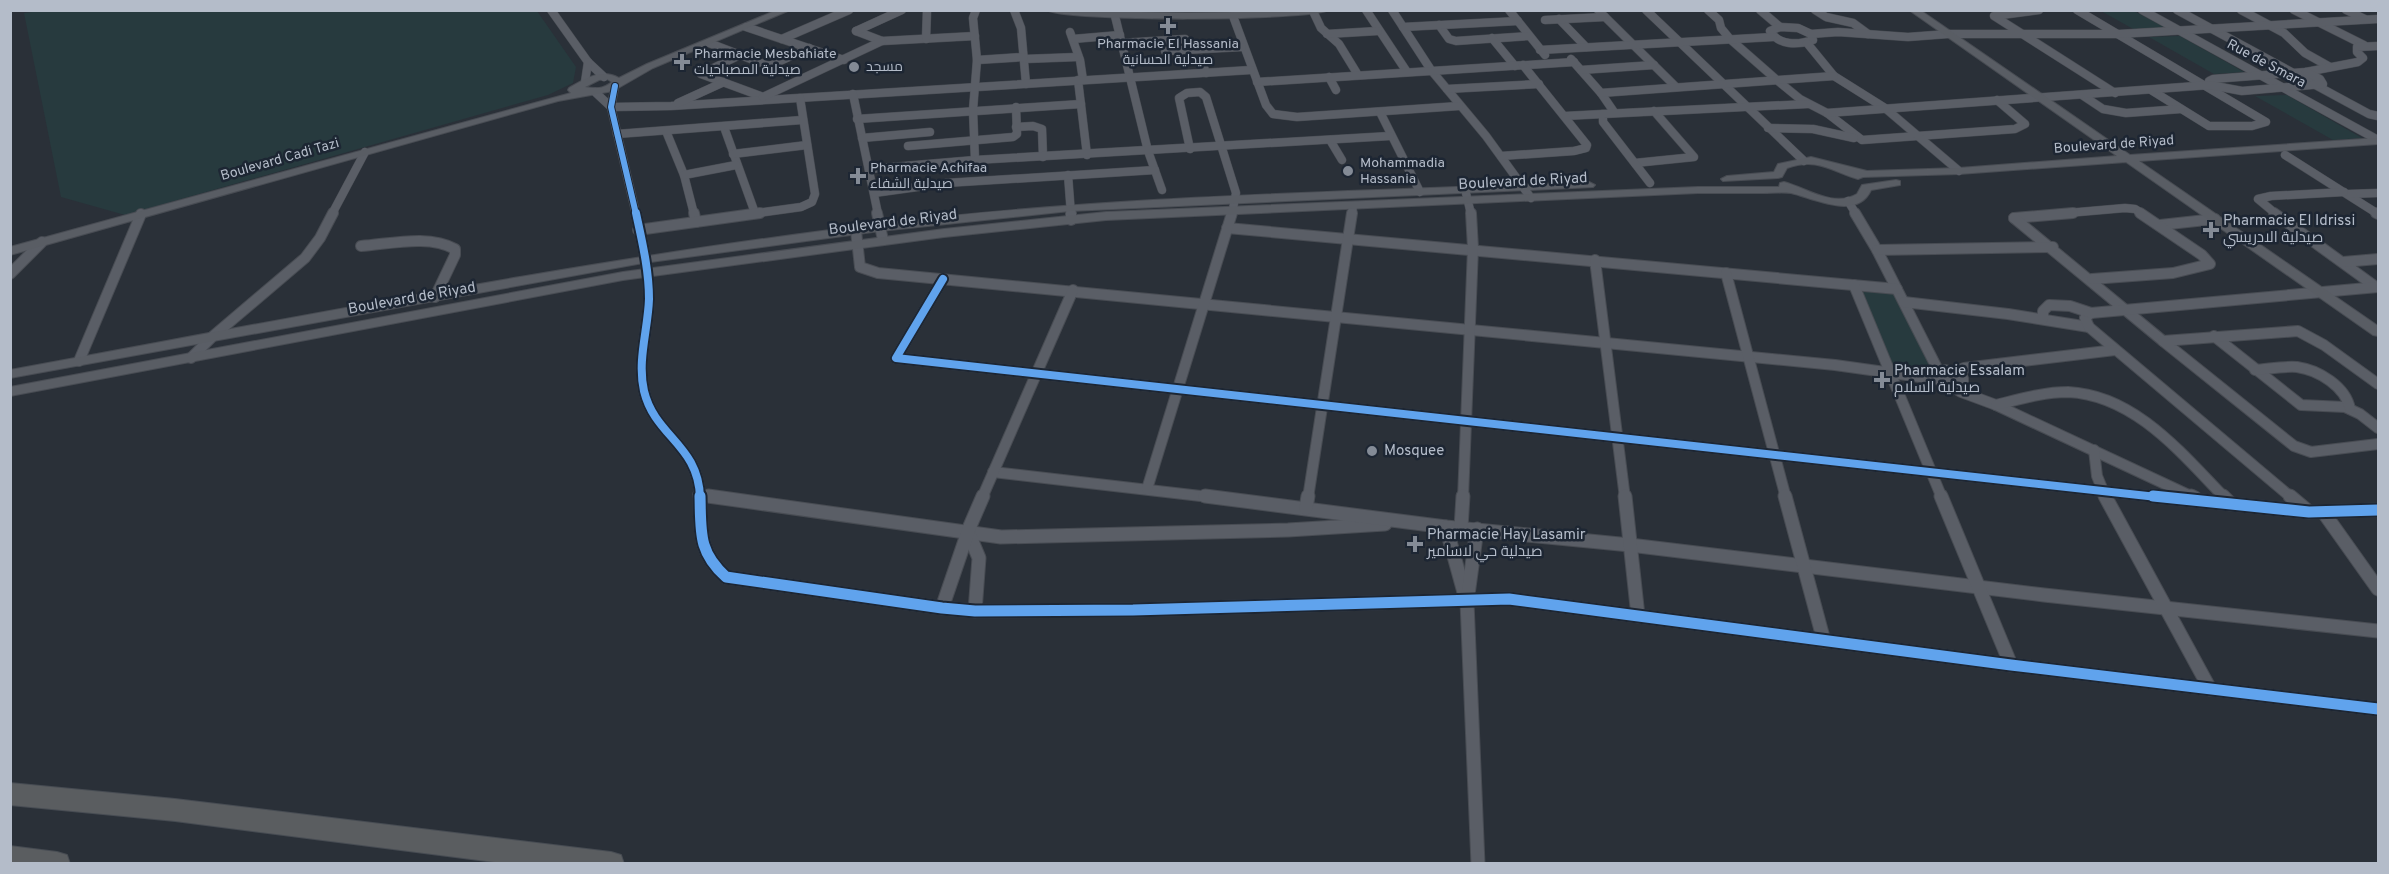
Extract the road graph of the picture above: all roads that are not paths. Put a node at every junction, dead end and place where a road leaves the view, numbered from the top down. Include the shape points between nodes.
1 (550, 10) edge
2 (786, 10) edge
3 (849, 10) edge
4 (902, 10) edge
5 (927, 10) edge
6 (976, 10) edge
7 (1014, 10) edge
8 (1050, 10) edge
9 (1156, 10) edge
10 (1166, 10) edge
11 (1325, 10) edge
12 (1366, 10) edge
13 (1392, 10) edge
14 (1509, 10) edge
15 (1598, 10) edge
16 (1646, 10) edge
17 (1708, 10) edge
18 (1760, 10) edge
19 (1815, 10) edge
20 (1913, 10) edge
21 (2039, 10) edge
22 (2078, 10) edge
23 (2142, 10) edge
24 (2177, 10) edge
25 (2241, 10) edge
26 (2294, 10) edge
27 (2346, 10) edge
28 (1313, 11) edge
29 (1245, 13) edge
30 (1115, 16) junction
31 (1233, 16) junction
32 (1605, 17) junction
33 (1560, 19) junction
34 (2379, 19) edge
35 (1545, 20) dead end
36 (2366, 20) junction
37 (1518, 21) junction
38 (2318, 22) junction
39 (2270, 25) junction
40 (1439, 26) junction
41 (746, 27) junction
42 (1403, 27) junction
43 (1780, 27) junction
44 (2213, 30) junction
45 (1378, 31) junction
46 (2180, 32) junction
47 (1327, 34) junction
48 (1812, 34) junction
49 (1948, 34) junction
50 (2120, 34) junction
51 (1869, 35) junction
52 (2022, 35) junction
53 (975, 36) junction
54 (1529, 36) junction
55 (1773, 37) junction
56 (1492, 38) junction
57 (782, 39) junction
58 (926, 39) junction
59 (1121, 39) junction
60 (1730, 39) junction
61 (882, 41) junction
62 (1160, 41) junction
63 (1680, 42) junction
64 (709, 43) junction
65 (1807, 43) junction
66 (1634, 45) junction
67 (2364, 45) junction
68 (1242, 46) junction
69 (2379, 46) edge
70 (1586, 47) junction
71 (809, 48) junction
72 (1561, 48) junction
73 (1189, 50) junction
74 (1540, 50) junction
75 (740, 55) junction
76 (1078, 57) junction
77 (1024, 58) junction
78 (1201, 59) dead end
79 (844, 60) junction
80 (977, 60) junction
81 (588, 62) junction
82 (1574, 62) junction
83 (1552, 64) junction
84 (1654, 65) junction
85 (650, 66) junction
86 (1519, 66) junction
87 (2330, 68) junction
88 (1251, 70) junction
89 (1431, 70) junction
90 (1581, 70) junction
91 (1407, 72) junction
92 (2294, 72) junction
93 (2306, 72) junction
94 (1206, 73) junction
95 (2260, 74) junction
96 (1358, 75) junction
97 (1834, 76) junction
98 (605, 77) junction
99 (1130, 77) junction
100 (1329, 77) junction
101 (1081, 80) junction
102 (1778, 81) junction
103 (724, 82) junction
104 (1257, 82) junction
105 (583, 84) junction
106 (616, 84) junction
107 (1026, 84) junction
108 (1539, 84) junction
109 (1724, 84) junction
110 (2208, 85) junction
111 (2319, 85) junction
112 (975, 87) junction
113 (1676, 87) junction
114 (2284, 88) junction
115 (1448, 89) junction
116 (1335, 90) dead end
117 (2151, 90) junction
118 (593, 92) junction
119 (1601, 93) junction
120 (2115, 93) junction
121 (853, 94) junction
122 (2081, 95) junction
123 (2038, 97) junction
124 (557, 98) junction
125 (766, 98) junction
126 (800, 98) junction
127 (1997, 100) junction
128 (1081, 104) junction
129 (1808, 104) junction
130 (671, 106) junction
131 (1460, 106) junction
132 (611, 107) junction
133 (1016, 107) junction
134 (1746, 108) junction
135 (1885, 108) junction
136 (2182, 109) junction
137 (973, 110) junction
138 (1654, 111) junction
139 (932, 112) junction
140 (1380, 112) junction
141 (1614, 112) junction
142 (1827, 113) junction
143 (1603, 114) junction
144 (1565, 116) junction
145 (2379, 116) edge
146 (857, 119) junction
147 (802, 120) junction
148 (724, 127) junction
149 (1016, 127) junction
150 (1768, 128) junction
151 (666, 131) junction
152 (930, 132) junction
153 (617, 134) junction
154 (1390, 136) junction
155 (862, 138) junction
156 (1857, 138) junction
157 (1919, 138) junction
158 (1330, 140) junction
159 (2379, 140) edge
160 (974, 142) junction
161 (807, 145) junction
162 (908, 146) junction
163 (1222, 147) junction
164 (2379, 148) edge
165 (1190, 149) junction
166 (1148, 151) junction
167 (365, 152) junction
168 (733, 154) junction
169 (1087, 155) junction
170 (2285, 155) junction
171 (1074, 156) junction
172 (1501, 156) junction
173 (1044, 157) junction
174 (1009, 159) junction
175 (2128, 159) junction
176 (975, 160) junction
177 (1342, 160) dead end
178 (1804, 161) junction
179 (943, 163) junction
180 (1635, 163) junction
181 (736, 165) junction
182 (905, 166) junction
183 (2141, 168) junction
184 (869, 169) junction
185 (1155, 170) junction
186 (1959, 171) junction
187 (1852, 172) junction
188 (684, 175) junction
189 (1072, 175) junction
190 (1778, 175) junction
191 (1011, 178) junction
192 (946, 183) junction
193 (1650, 183) junction
194 (1522, 187) junction
195 (1866, 187) junction
196 (1162, 190) dead end
197 (1791, 190) junction
198 (1420, 192) junction
199 (874, 193) junction
200 (2346, 193) junction
201 (2379, 193) edge
202 (1467, 195) junction
203 (1531, 198) junction
204 (1848, 201) junction
205 (1234, 205) junction
206 (1353, 206) junction
207 (755, 213) junction
208 (141, 214) junction
209 (1070, 214) junction
210 (2379, 214) edge
211 (2215, 219) junction
212 (696, 222) junction
213 (2160, 225) junction
214 (1227, 228) junction
215 (638, 230) junction
216 (881, 234) junction
217 (857, 237) junction
218 (1348, 238) junction
219 (42, 242) junction
220 (361, 246) dead end
221 (2053, 247) junction
222 (1472, 249) junction
223 (1877, 250) junction
224 (10, 251) edge
225 (643, 259) junction
226 (2379, 259) edge
227 (1595, 260) junction
228 (2343, 262) junction
229 (646, 273) junction
230 (1726, 273) junction
231 (10, 274) edge
232 (944, 279) junction
233 (2092, 279) junction
234 (1854, 285) junction
235 (2377, 287) edge
236 (1898, 289) junction
237 (1073, 290) junction
238 (2320, 291) junction
239 (435, 297) junction
240 (1904, 302) junction
241 (1204, 303) junction
242 (2126, 309) junction
243 (2091, 313) junction
244 (1334, 316) junction
245 (2043, 319) junction
246 (2089, 327) junction
247 (1469, 330) junction
248 (2379, 332) edge
249 (2214, 336) junction
250 (212, 337) junction
251 (2163, 341) junction
252 (1606, 343) junction
253 (2115, 350) junction
254 (1748, 356) junction
255 (191, 358) junction
256 (79, 361) junction
257 (2255, 370) junction
258 (1892, 372) junction
259 (10, 374) edge
260 (1036, 374) junction
261 (1945, 375) junction
262 (2379, 384) edge
263 (1178, 390) junction
264 (10, 392) edge
265 (1992, 404) junction
266 (1321, 405) junction
267 (2350, 409) junction
268 (1467, 421) junction
269 (2379, 428) edge
270 (1619, 437) junction
271 (2379, 444) edge
272 (2094, 450) junction
273 (1773, 453) junction
274 (1930, 471) junction
275 (993, 472) junction
276 (1147, 489) junction
277 (2102, 490) junction
278 (698, 495) junction
279 (2204, 502) junction
280 (2231, 504) junction
281 (1306, 508) junction
282 (2379, 510) edge
283 (2309, 512) junction
284 (2324, 513) junction
285 (1409, 522) junction
286 (1446, 527) junction
287 (1461, 528) junction
288 (1477, 529) junction
289 (969, 534) junction
290 (1630, 545) junction
291 (1806, 567) junction
292 (1980, 588) junction
293 (2379, 589) edge
294 (1467, 602) junction
295 (942, 608) junction
296 (2167, 608) junction
297 (975, 611) junction
298 (1638, 616) junction
299 (2379, 630) edge
300 (1824, 641) junction
301 (2011, 664) junction
302 (2210, 689) junction
303 (2379, 709) edge
304 (10, 794) edge
305 (10, 858) edge
306 (57, 864) edge
307 (611, 864) edge
308 (1478, 864) edge

1 - 81 street
2 - 41 main road
3 - 57 street
4 - 61 street via 856,31
5 - 58 street
6 - 53 street
7 - 77 street via 1021,28
8 - 30 main road
9 - 10 main road
11 - 28 main road
12 - 45 street
13 - 42 street
14 - 37 street
15 - 32 street
16 - 63 street
17 - 60 street
18 - 43 street
19 - 51 street via 1826,17 1853,23
20 - 49 main road
21 - 52 street via 1994,16
22 - 50 street
23 - 46 street, Rue de Smara
24 - 44 street
25 - 39 street
26 - 38 street
27 - 36 street
28 - 29 main road
28 - 47 street
29 - 31 main road
30 - 31 main road
30 - 59 street
31 - 68 street
32 - 33 street
32 - 66 street
33 - 35 street
33 - 70 street
34 - 36 street
36 - 38 street
37 - 40 street
37 - 54 street
38 - 39 street
38 - 67 street
39 - 44 street
39 - 87 street via 2305,54
40 - 42 street
40 - 56 street via 1452,40
41 - 57 street
41 - 64 main road
42 - 89 street
43 - 48 street
43 - 55 street via 1770,31
44 - 46 street
44 - 92 street
45 - 47 street
45 - 91 street
46 - 50 street
46 - 95 street, Rue de Smara
47 - 96 street via 1339,44
48 - 51 street
48 - 65 street via 1814,40
49 - 51 street
49 - 52 street
49 - 123 main road
50 - 52 street
50 - 110 street
52 - 120 street
53 - 58 street
53 - 80 street
54 - 56 street
54 - 74 street
55 - 60 street
55 - 65 street
56 - 86 street
57 - 71 street
58 - 61 street
59 - 62 street
59 - 76 street via 1072,36
59 - 99 street
60 - 63 street
60 - 102 street
61 - 79 street
62 - 73 street via 1166,54
62 - 73 street via 1184,36
63 - 66 street
63 - 109 street
64 - 75 street
64 - 85 main road
65 - 97 street
66 - 70 street
66 - 84 street
67 - 69 street
67 - 87 street via 2356,49 2361,61
68 - 73 street
68 - 88 street
70 - 72 street
71 - 75 street via 769,66
71 - 79 street
72 - 74 street
72 - 82 street
74 - 83 street
75 - 103 street via 701,73
76 - 77 street
76 - 101 street
77 - 80 street
77 - 107 street
78 - 94 street
79 - 125 street
80 - 112 street
81 - 98 street
81 - 105 street
82 - 83 street
82 - 90 street
83 - 86 street
84 - 90 street
84 - 113 street
85 - 98 main road
85 - 106 main road
86 - 89 street
86 - 108 street
87 - 93 street
88 - 94 street
88 - 104 street
89 - 91 street
89 - 115 street
90 - 119 street
91 - 96 street
92 - 93 street
92 - 95 street
92 - 111 street
93 - 111 street via 2323,82
94 - 99 street
95 - 110 street via 2213,79
95 - 114 street, Rue de Smara
96 - 100 street
97 - 102 street
97 - 135 street
98 - 105 main road, Boulevard Cadi Tazi
98 - 106 main road via 615,78
99 - 101 street
99 - 166 street
100 - 104 street
100 - 116 street
101 - 107 street
101 - 128 street
102 - 109 street
102 - 129 street
103 - 125 street
103 - 130 street
104 - 140 street via 1267,109 1280,116
105 - 118 main road via 583,90
105 - 124 main road, Boulevard Cadi Tazi
106 - 118 main road, Boulevard Cadi Tazi
106 - 132 street
107 - 112 street
108 - 115 street
108 - 144 street
109 - 113 street
109 - 134 street
110 - 114 street via 2242,91
110 - 117 street
110 - 136 street via 2266,122 2215,127
111 - 114 street
111 - 145 street
112 - 121 street
112 - 137 street
113 - 119 street
114 - 159 street, Rue de Smara
115 - 131 street
117 - 120 street
117 - 136 street
118 - 124 main road, Boulevard Cadi Tazi
118 - 132 street
119 - 141 street
120 - 122 street
121 - 126 street
121 - 146 street
122 - 123 street
122 - 136 street via 2103,109 2126,113
123 - 127 street
123 - 175 main road
124 - 167 main road, Boulevard Cadi Tazi
125 - 126 street
125 - 130 street
126 - 147 street
127 - 135 street
127 - 157 street via 2025,124 2015,129
128 - 133 street
128 - 169 street
129 - 134 street
129 - 142 street
130 - 132 street
131 - 140 street
131 - 172 street
132 - 153 street
133 - 137 street
133 - 149 street
134 - 138 street
134 - 150 street
135 - 142 street
135 - 157 street
137 - 139 street
137 - 160 street
138 - 141 street
138 - 180 street via 1694,157
139 - 146 street
139 - 152 street
140 - 154 street
141 - 143 street
142 - 156 street
143 - 144 street
143 - 180 street via 1603,122
144 - 172 street via 1585,140 1586,148
146 - 155 street
147 - 148 street
147 - 161 street
148 - 151 street
148 - 168 street
149 - 160 street via 1013,137
149 - 173 street via 1042,129
150 - 156 street via 1813,129
150 - 178 street
151 - 153 street
151 - 188 street
152 - 155 street
152 - 162 street via 911,140
153 - 215 street
154 - 158 street
154 - 198 street
155 - 184 street
156 - 157 street
157 - 186 street
158 - 163 street
158 - 177 street
159 - 175 main road, Boulevard de Riyad
160 - 162 street
160 - 176 street
161 - 168 street
161 - 207 street via 815,194 812,202
162 - 182 street
163 - 165 street
163 - 165 street via 1204,93 1194,91 1182,95 1179,102
163 - 205 street via 1236,193
164 - 170 main road, Boulevard de Riyad
165 - 166 street
166 - 169 street
166 - 185 street
167 - 208 main road, Boulevard Cadi Tazi
167 - 250 street via 320,238 305,258
168 - 181 street
169 - 171 street
170 - 183 main road, Boulevard de Riyad
170 - 200 street
171 - 173 street
171 - 189 street
172 - 194 street
173 - 174 street
174 - 176 street
174 - 191 street
175 - 183 main road
175 - 186 main road, Boulevard de Riyad
176 - 179 street
178 - 187 main road, Boulevard de Riyad
178 - 190 main road via 1782,166
179 - 182 street
179 - 192 street
180 - 193 street
181 - 188 street
181 - 207 street
182 - 184 street
183 - 195 main road, Boulevard de Riyad
183 - 211 main road
184 - 199 street
185 - 189 street
185 - 196 street
186 - 187 main road, Boulevard de Riyad
187 - 195 main road
188 - 212 street
189 - 191 street
189 - 209 street
190 - 193 main road, Boulevard de Riyad
190 - 197 main road
191 - 192 street
192 - 199 street
193 - 194 main road, Boulevard de Riyad
194 - 202 main road, Boulevard de Riyad
194 - 203 street
195 - 204 main road via 1862,196
197 - 203 main road, Boulevard de Riyad
197 - 204 main road, Boulevard de Riyad via 1813,198
198 - 202 main road, Boulevard de Riyad
198 - 205 main road, Boulevard de Riyad
199 - 216 street
200 - 201 street
200 - 210 street
200 - 228 street via 2258,199
202 - 203 main road, Boulevard de Riyad
202 - 206 main road, Boulevard de Riyad
202 - 222 street
204 - 223 street
205 - 206 main road, Boulevard de Riyad
205 - 209 main road, Boulevard de Riyad
205 - 214 street
206 - 218 street
207 - 212 street
208 - 219 main road, Boulevard Cadi Tazi
208 - 256 street
209 - 216 main road, Boulevard de Riyad
211 - 213 street
211 - 238 main road
212 - 215 street
213 - 221 street via 2141,212 2126,208 2014,218
213 - 233 street via 2202,255 2209,267
214 - 218 street
214 - 241 street
215 - 225 street
216 - 217 main road, Boulevard de Riyad
217 - 225 main road, Boulevard de Riyad
217 - 229 main road, Boulevard de Riyad
217 - 232 street via 860,267 864,270
218 - 222 street
218 - 244 street
219 - 224 main road, Boulevard Cadi Tazi
219 - 231 street
220 - 239 street via 438,242 452,246 455,255
221 - 223 street
221 - 233 street
222 - 227 street
222 - 247 street
223 - 236 street
225 - 229 street
225 - 239 main road, Boulevard de Riyad
226 - 228 street
227 - 230 street
227 - 252 street
228 - 235 street
229 - 255 main road, Boulevard de Riyad
229 - 278 street via 649,300 642,364 645,392 658,423 689,456 698,478
230 - 234 street
230 - 254 street
232 - 237 street
232 - 260 street via 896,358
233 - 242 street
234 - 236 street
234 - 258 street
235 - 238 street
236 - 240 street
237 - 241 street
237 - 260 street
238 - 242 street
238 - 248 main road
239 - 250 main road, Boulevard de Riyad
240 - 245 street
240 - 261 street
241 - 244 street
241 - 263 street
242 - 243 street
242 - 251 street
243 - 245 street via 2049,305 2043,311
243 - 246 street via 2085,318
244 - 247 street
244 - 266 street
245 - 246 street
246 - 253 street
247 - 252 street
247 - 268 street
249 - 251 street
249 - 257 street
249 - 262 street via 2298,331
250 - 255 street
250 - 256 main road, Boulevard de Riyad
251 - 271 street via 2294,446 2311,452
252 - 254 street
252 - 270 street
253 - 261 street via 1964,368
253 - 283 street
254 - 258 street
254 - 273 street
255 - 264 main road, Boulevard de Riyad
256 - 259 main road, Boulevard de Riyad
257 - 267 street via 2301,405
257 - 267 street via 2310,370 2343,393 2349,399
258 - 261 street
258 - 274 street
260 - 263 street
260 - 275 street
261 - 265 street via 1960,392
261 - 265 street via 1963,378
263 - 266 street
263 - 276 street
265 - 272 street
265 - 280 street via 2031,395 2064,393 2111,402 2152,429
266 - 268 street
266 - 281 street
267 - 269 street
268 - 270 street
268 - 287 street
270 - 273 street
270 - 290 street
272 - 277 street
272 - 279 street
273 - 274 street
273 - 291 street
274 - 277 street
274 - 292 street
275 - 276 street
275 - 289 street
276 - 281 street
277 - 279 street
277 - 296 street
278 - 289 street
278 - 295 street via 704,551 726,578
279 - 280 street
280 - 283 street
281 - 285 street
282 - 284 street
283 - 284 street
284 - 293 street
285 - 286 street
285 - 289 street via 1288,530 1002,537
286 - 287 street
286 - 294 street
287 - 288 street
288 - 290 street
288 - 294 street
289 - 295 street
289 - 297 street via 979,558
290 - 291 street
290 - 298 street
291 - 292 street
291 - 300 street
292 - 296 street
292 - 301 street
294 - 297 street
294 - 298 street via 1509,599
294 - 308 street
295 - 297 street
296 - 299 street
296 - 302 street
298 - 300 street
300 - 301 street
301 - 302 street
302 - 303 street
304 - 307 highway via 175,810
305 - 306 highway

